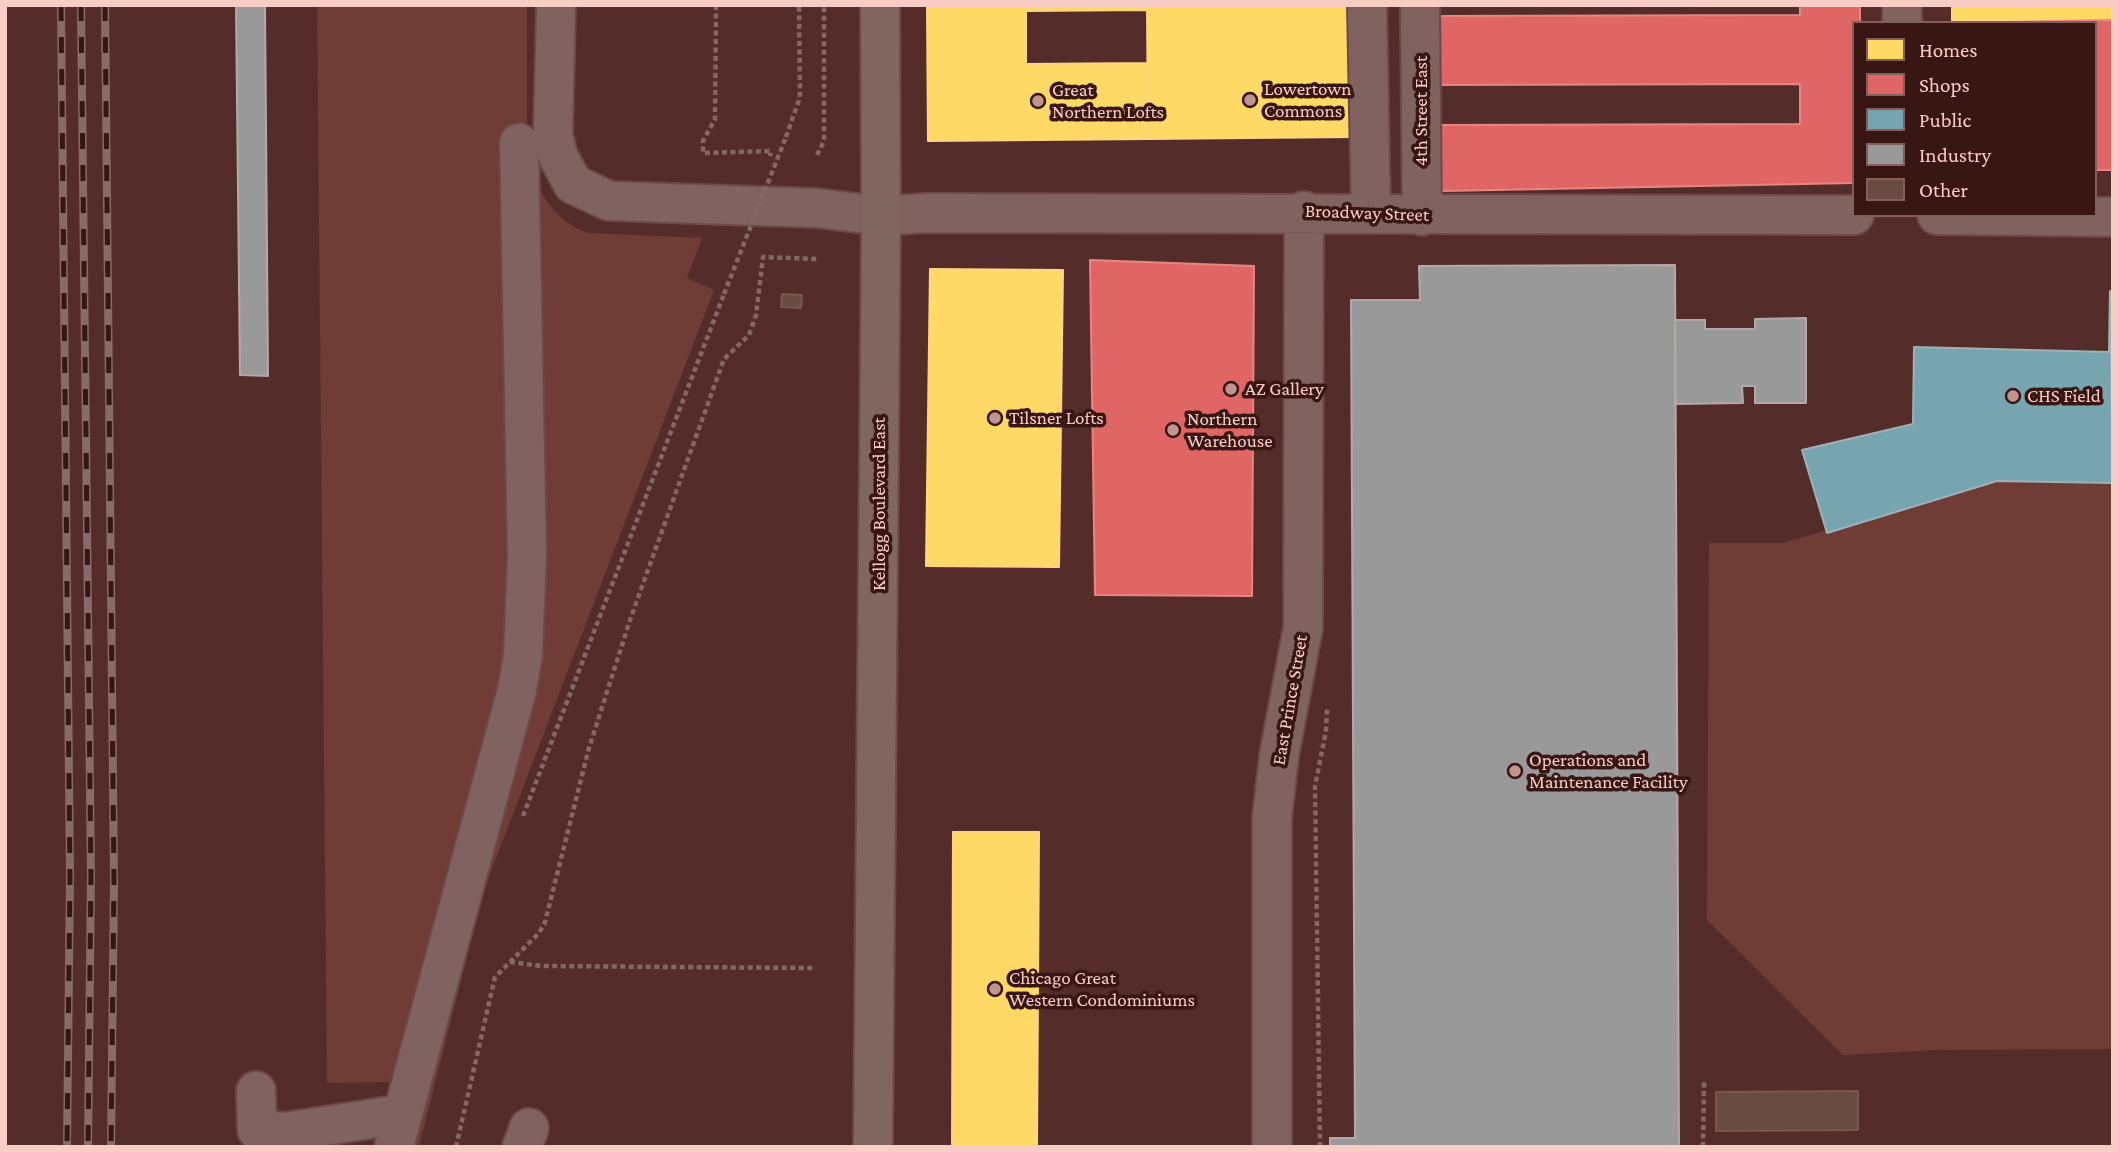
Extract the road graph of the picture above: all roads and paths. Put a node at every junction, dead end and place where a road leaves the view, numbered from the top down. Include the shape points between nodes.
1 (556, 5) edge
2 (716, 5) edge
3 (799, 5) edge
4 (824, 5) edge
5 (880, 5) edge
6 (1367, 5) edge
7 (1420, 5) edge
8 (519, 143) dead end
9 (817, 155) dead end
10 (771, 156) dead end
11 (1304, 211) junction
12 (1371, 213) junction
13 (1852, 215) edge
14 (881, 216) junction
15 (1422, 216) junction
16 (818, 259) dead end
17 (540, 773) dead end
18 (509, 962) junction
19 (813, 968) dead end
20 (1704, 1083) dead end
21 (256, 1091) dead end
22 (398, 1130) edge
23 (456, 1147) edge
24 (873, 1147) edge
25 (1272, 1147) edge
26 (1703, 1147) edge

1 - 14 street, Broadway Street via 552,135 566,174 584,191 609,201 817,208
2 - 10 path via 715,119 703,141 703,153 771,151
3 - 17 path, bridge via 800,97
4 - 9 path via 824,141
5 - 14 main road, Kellogg Boulevard East
6 - 12 street
7 - 15 street, 4th Street East
8 - 22 street via 527,555 523,655
11 - 12 street, Broadway Street
11 - 14 street, Broadway Street
11 - 25 street, East Prince Street via 1303,628 1272,818
12 - 15 street, Broadway Street
13 - 15 street, Broadway Street
14 - 24 main road, Kellogg Boulevard East
16 - 18 path via 763,257 749,335 724,359 631,617 589,748 545,922
18 - 19 path
18 - 23 path via 495,977
20 - 26 path
21 - 22 street via 257,1130

